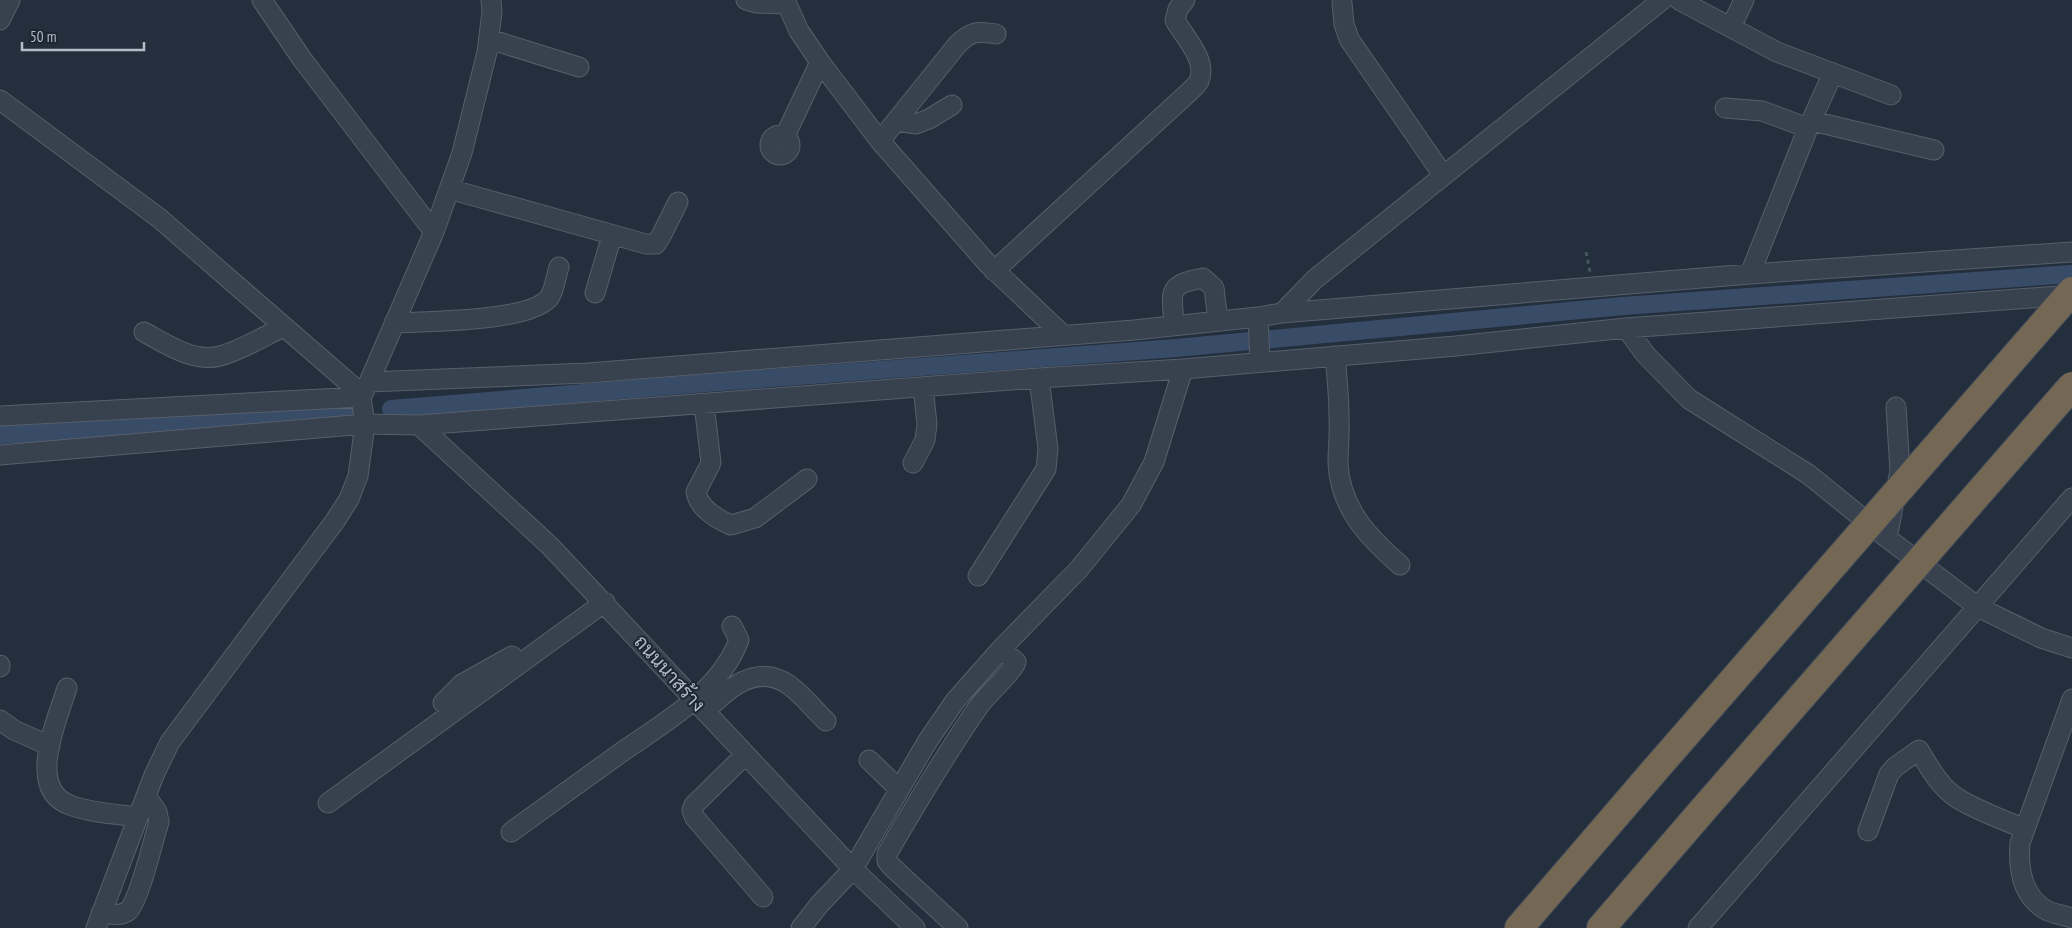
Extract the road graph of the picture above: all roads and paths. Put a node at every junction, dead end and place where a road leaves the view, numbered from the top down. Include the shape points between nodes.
1 (10, 0) edge
2 (262, 0) edge
3 (491, 0) edge
4 (746, 0) edge
5 (1185, 0) edge
6 (1662, 0) edge
7 (1679, 0) edge
8 (1744, 0) edge
9 (785, 2) edge
10 (1342, 3) dead end
11 (0, 20) edge
12 (1731, 27) junction
13 (996, 34) dead end
14 (489, 38) junction
15 (820, 62) junction
16 (579, 67) dead end
17 (1833, 73) junction
18 (1891, 95) dead end
19 (0, 100) edge
20 (952, 105) dead end
21 (1725, 108) dead end
22 (896, 121) junction
23 (1810, 124) junction
24 (785, 136) dead end
25 (880, 141) junction
26 (1934, 150) dead end
27 (1443, 175) junction
28 (449, 189) junction
29 (678, 202) dead end
30 (434, 232) junction
31 (612, 235) junction
32 (2072, 252) edge
33 (559, 267) dead end
34 (994, 270) junction
35 (1750, 274) junction
36 (2072, 291) edge
37 (595, 294) dead end
38 (2072, 295) edge
39 (1282, 313) junction
40 (1218, 321) junction
41 (1258, 322) junction
42 (394, 324) junction
43 (1174, 325) junction
44 (283, 327) junction
45 (1626, 328) junction
46 (144, 332) dead end
47 (1064, 335) junction
48 (1259, 356) junction
49 (1335, 356) junction
50 (1183, 369) junction
51 (1039, 378) junction
52 (2072, 386) edge
53 (922, 387) junction
54 (365, 390) junction
55 (704, 404) junction
56 (1896, 407) dead end
57 (0, 416) edge
58 (365, 424) junction
59 (419, 425) junction
60 (0, 455) edge
61 (913, 462) dead end
62 (807, 479) dead end
63 (2072, 498) edge
64 (1886, 538) junction
65 (1400, 564) dead end
66 (978, 576) dead end
67 (605, 602) junction
68 (1978, 607) junction
69 (732, 626) dead end
70 (542, 648) junction
71 (2072, 648) edge
72 (1001, 649) junction
73 (67, 688) dead end
74 (2072, 699) edge
75 (443, 703) dead end
76 (700, 706) junction
77 (0, 720) edge
78 (826, 721) dead end
79 (50, 746) junction
80 (745, 754) junction
81 (869, 760) dead end
82 (899, 789) junction
83 (146, 796) junction
84 (328, 803) dead end
85 (138, 817) junction
86 (2025, 829) junction
87 (1868, 831) dead end
88 (511, 832) dead end
89 (853, 869) junction
90 (763, 897) dead end
91 (2072, 918) edge
92 (98, 920) edge
93 (801, 928) edge
94 (915, 928) edge
95 (958, 928) edge
96 (1519, 928) edge
97 (1600, 928) edge
98 (1698, 928) edge

1 - 11 street
2 - 30 street via 302,59
3 - 14 street
4 - 9 street
5 - 34 street via 1175,20 1192,45 1199,64 1199,81
6 - 27 street
7 - 12 street
8 - 12 street
9 - 15 street
10 - 27 street via 1348,39
12 - 17 street via 1777,52
13 - 22 street via 968,34
14 - 16 street
14 - 28 street via 462,153
15 - 24 street
15 - 25 street
17 - 18 street
17 - 23 street
19 - 44 street via 159,218
20 - 22 street via 929,120 916,124
21 - 23 street via 1762,111
22 - 25 street
23 - 26 street
23 - 35 street
25 - 34 street
27 - 39 street via 1315,279
28 - 30 street
28 - 31 street
29 - 31 street via 656,244
30 - 42 street
31 - 37 street
32 - 35 street
33 - 42 street via 549,298 537,308 508,315
34 - 47 street
35 - 39 street
36 - 96 highway, bridge
38 - 45 street
39 - 41 street
40 - 41 street
40 - 43 street
40 - 43 street via 1214,288 1203,278 1182,282 1172,293
41 - 48 street
42 - 54 street
43 - 47 street
44 - 46 street via 219,357 198,356 174,349
44 - 54 street via 352,385
45 - 49 street
45 - 64 street via 1652,362 1689,399 1808,474
47 - 54 street
48 - 49 street
48 - 50 street
49 - 65 street via 1340,483 1358,523
50 - 51 street
50 - 72 street via 1154,462 1131,505 1079,569
51 - 53 street
51 - 66 street via 1048,449 1046,469
52 - 97 highway, bridge
53 - 55 street
53 - 61 street via 927,424 925,440
54 - 57 street
54 - 58 street
55 - 59 street
55 - 62 street via 711,463 696,492 697,499 719,520 731,525 755,518
56 - 64 street via 1900,471
58 - 59 street
58 - 60 street
58 - 83 street via 358,476 349,499 170,742
59 - 67 street, ถนนนาสร้าง via 550,546
63 - 68 street
64 - 68 street
67 - 70 street
67 - 76 street, ถนนนาสร้าง
68 - 71 street via 2041,638
68 - 98 street
69 - 76 street via 739,640 733,656
70 - 75 street via 514,654 474,676
70 - 84 street
72 - 82 street via 955,701
72 - 95 street via 1016,662 1014,668 988,693 968,721 887,854 887,861 892,867
73 - 79 street
74 - 86 street
76 - 78 street via 743,681 762,675 776,678 789,686
76 - 80 street, ถนนนาสร้าง
76 - 88 street
77 - 79 street
79 - 85 street via 47,782 55,797 81,809
80 - 89 street, ถนนนาสร้าง
80 - 90 street via 694,804 692,810 695,818
81 - 82 street
82 - 89 street
83 - 85 street
83 - 92 street via 157,812 159,822 136,898 128,911
85 - 92 street
86 - 87 street via 1949,793 1918,750 1889,774
86 - 91 street via 2020,844 2020,871 2031,896 2045,909
89 - 93 street
89 - 94 street, ถนนนาสร้าง

